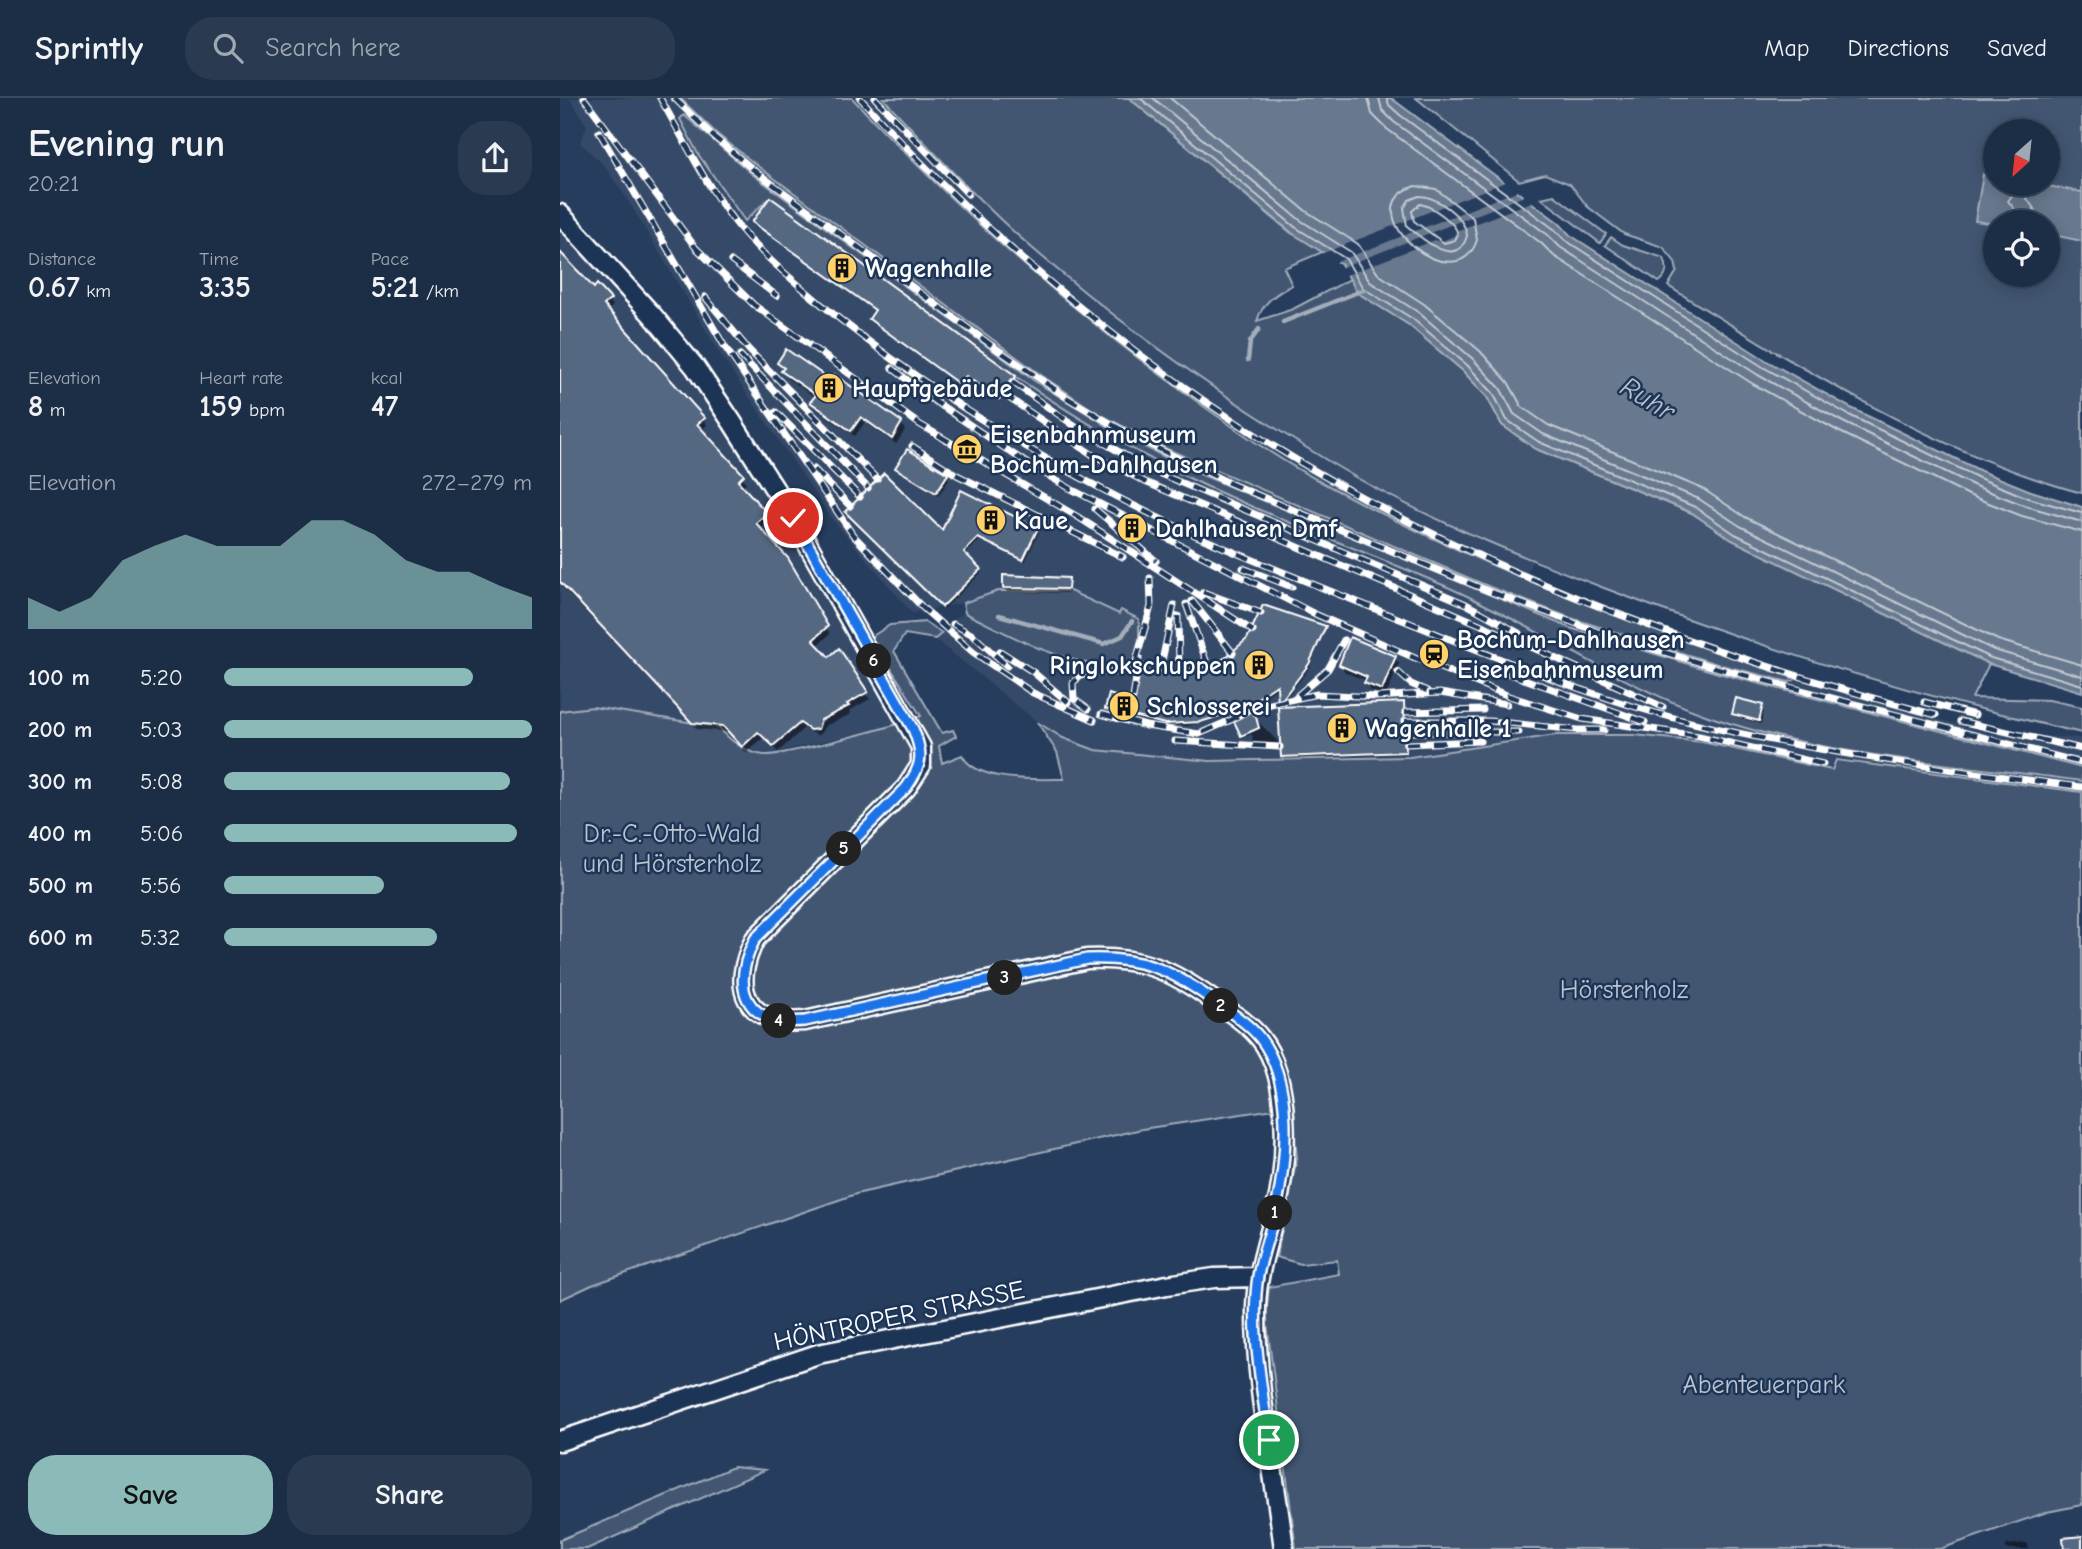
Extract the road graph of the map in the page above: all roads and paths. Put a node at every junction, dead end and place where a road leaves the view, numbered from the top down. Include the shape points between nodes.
1 (560, 214) edge
2 (1258, 1277) junction
3 (560, 1441) edge
4 (1284, 1549) edge

1 - 2 street via 695,367 793,518 921,747 921,765 906,788 755,939 742,982 746,998 770,1019 805,1021 1087,959 1142,962 1182,978 1252,1030 1273,1063 1282,1109 1280,1187
2 - 3 street, HÖNTROPER STRASSE via 1167,1285 818,1354
2 - 4 street via 1258,1345

